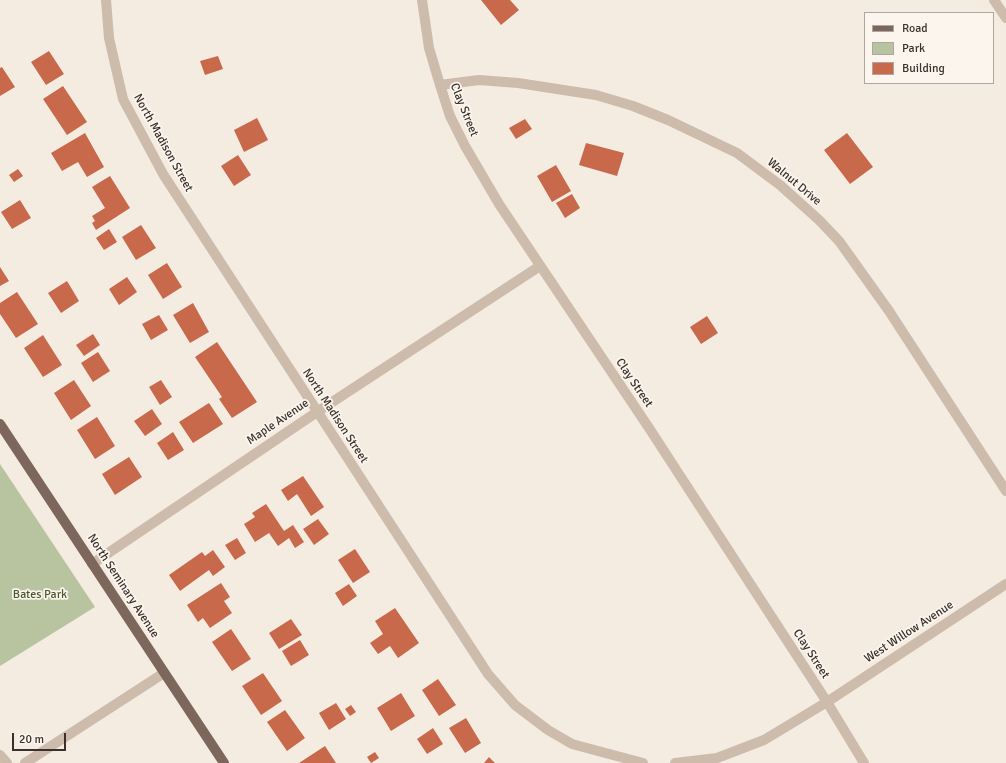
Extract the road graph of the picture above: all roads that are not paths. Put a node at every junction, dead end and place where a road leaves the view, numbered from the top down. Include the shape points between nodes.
1 (106, 0) edge
2 (422, 0) edge
3 (994, 0) edge
4 (1006, 18) edge
5 (440, 85) junction
6 (540, 266) junction
7 (317, 412) junction
8 (0, 424) edge
9 (1006, 491) edge
10 (92, 564) junction
11 (1006, 584) edge
12 (164, 673) junction
13 (827, 702) junction
14 (0, 755) edge
15 (7, 763) edge
16 (25, 763) edge
17 (224, 763) edge
18 (643, 763) edge
19 (675, 763) edge
20 (864, 763) edge

1 - 7 street, North Madison Street via 109,38 123,99 163,174
2 - 5 street, Clay Street via 430,48
3 - 4 street
5 - 6 street, Clay Street via 450,116 465,146
5 - 9 street, Walnut Drive via 479,80 596,95 668,120 737,153 780,185 839,241 889,311
6 - 7 street, Maple Avenue
6 - 13 street, Clay Street
7 - 10 street, Maple Avenue
7 - 18 street, North Madison Street via 488,674 515,705 572,744
8 - 10 main road, North Seminary Avenue
10 - 12 main road, North Seminary Avenue
11 - 13 street, West Willow Avenue
12 - 16 street
12 - 17 main road, North Seminary Avenue
13 - 19 street, West Willow Avenue via 764,740 717,758
13 - 20 street, Clay Street
14 - 15 street

